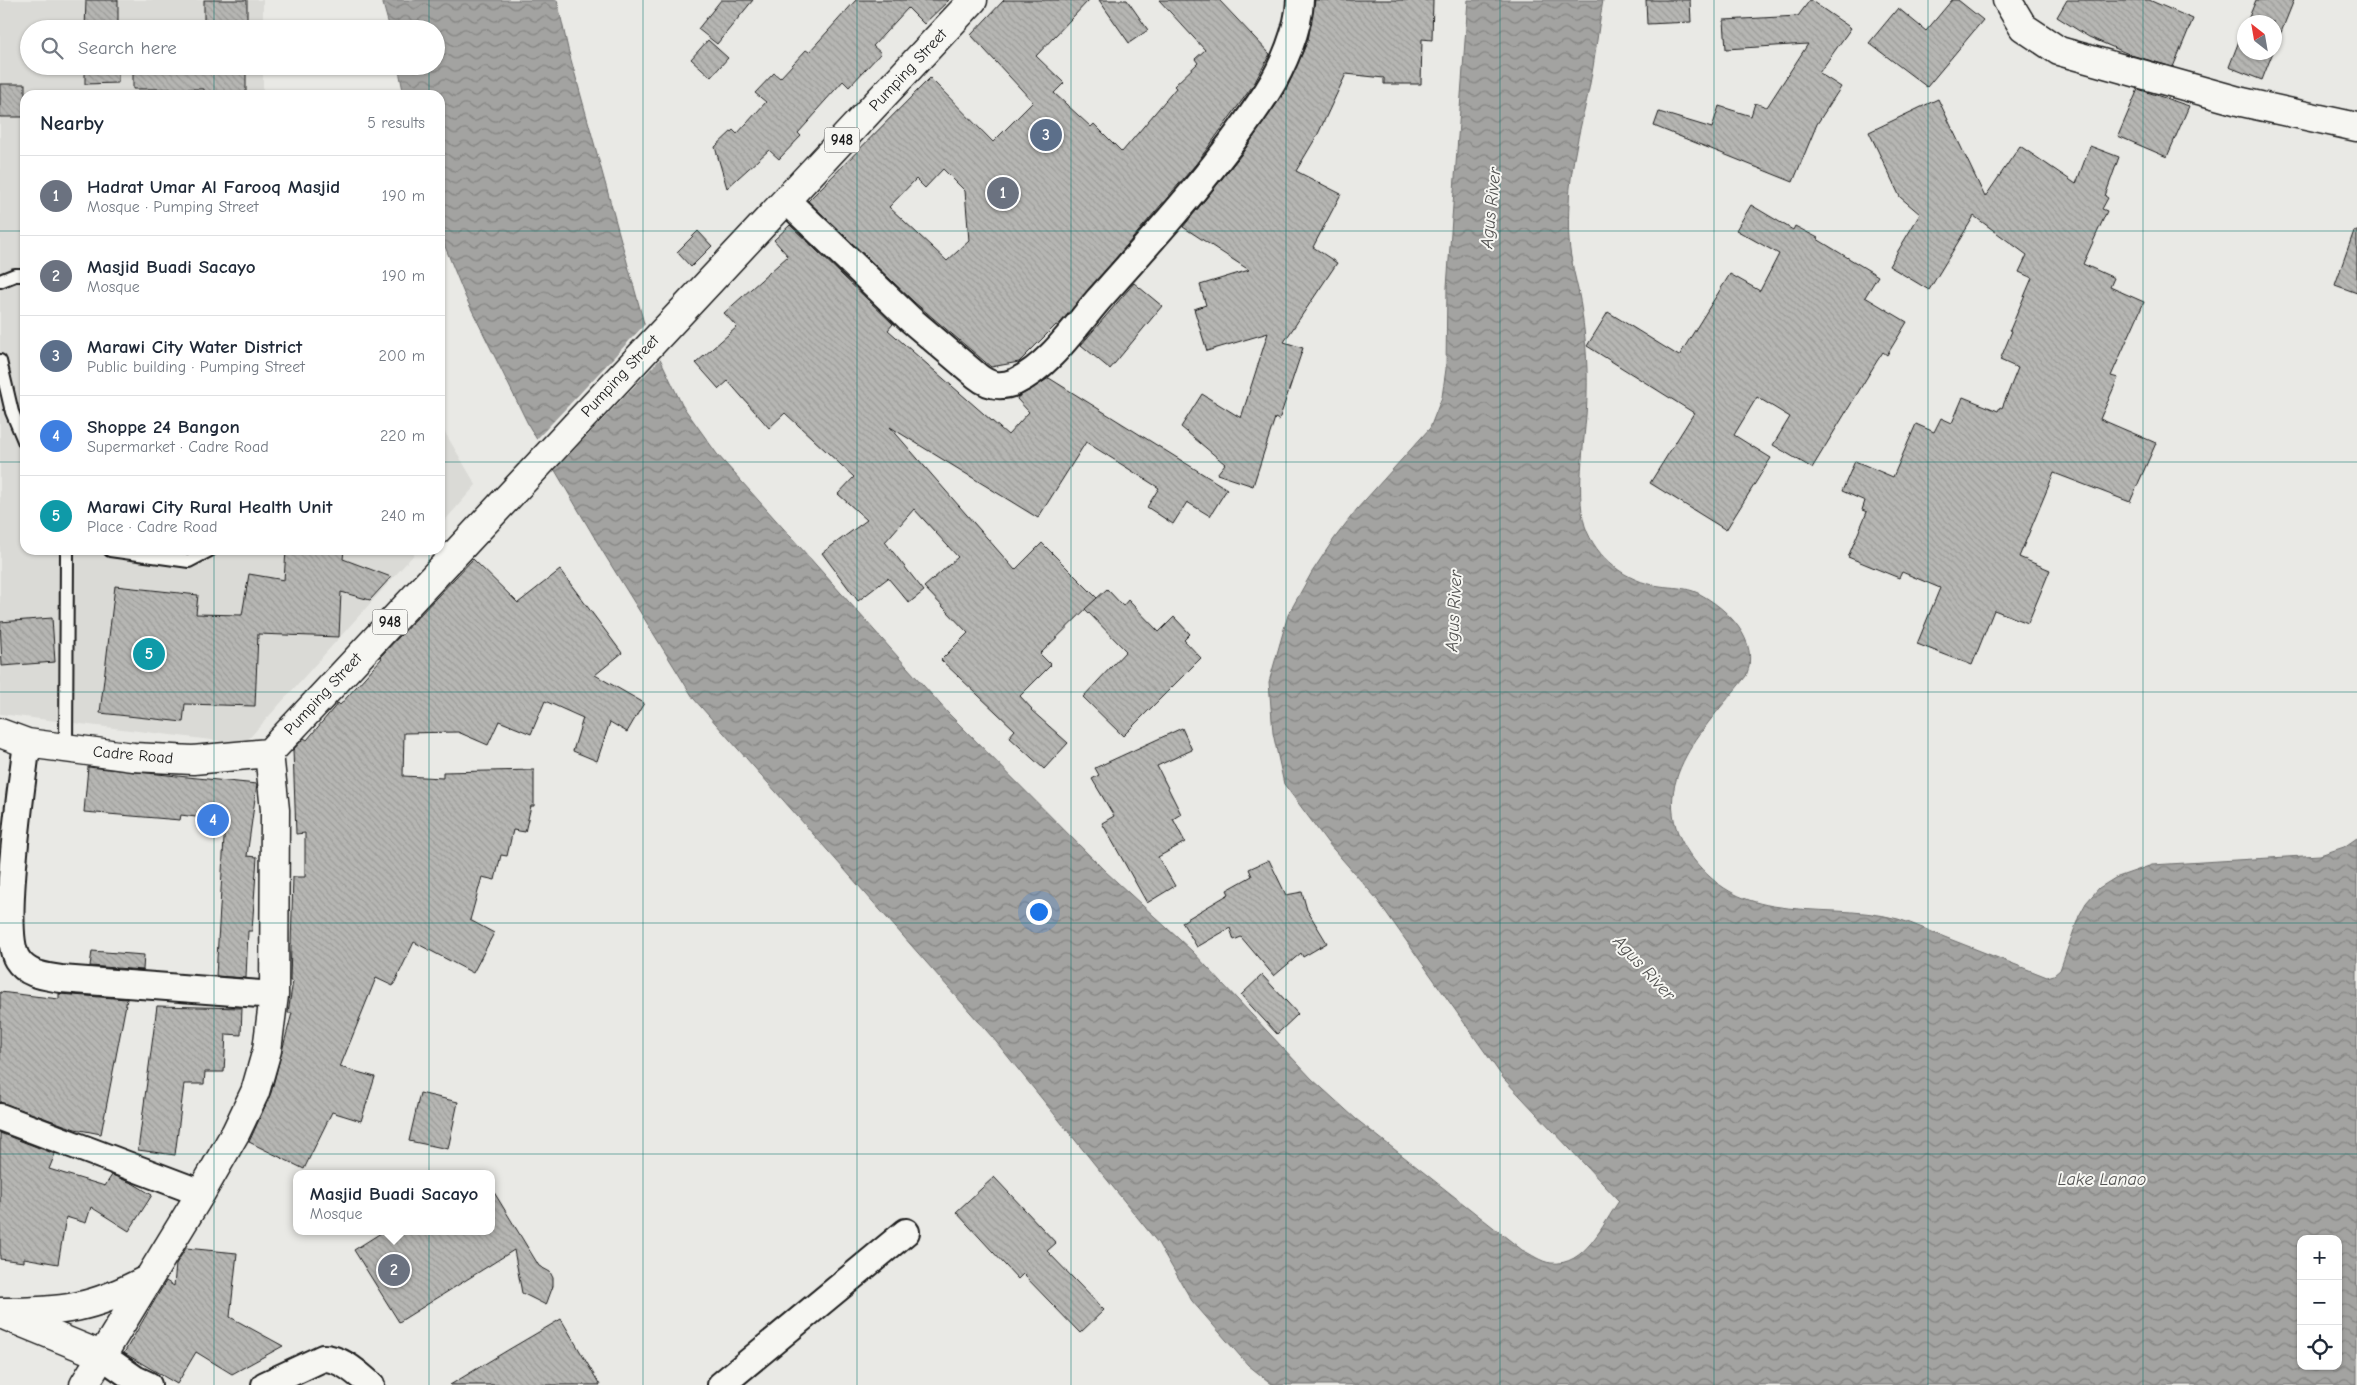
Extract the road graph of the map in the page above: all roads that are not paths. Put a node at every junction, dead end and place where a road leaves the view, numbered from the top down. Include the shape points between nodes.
1 (973, 0) edge
2 (1300, 0) edge
3 (2007, 2) edge
4 (2357, 127) edge
5 (786, 200) junction
6 (20, 275) edge
7 (0, 281) edge
8 (0, 361) edge
9 (20, 431) edge
10 (67, 555) edge
11 (146, 555) edge
12 (201, 555) edge
13 (0, 733) edge
14 (27, 743) junction
15 (66, 748) junction
16 (269, 753) junction
17 (274, 995) junction
18 (0, 1117) edge
19 (201, 1193) junction
20 (906, 1232) dead end
21 (148, 1279) junction
22 (0, 1313) edge
23 (101, 1355) junction
24 (295, 1377) edge
25 (84, 1385) edge
26 (148, 1385) edge
27 (265, 1385) edge
28 (371, 1385) edge
29 (721, 1385) edge

1 - 5 main road, Pumping Street / 948
2 - 5 street via 1300,19 1268,90 1228,146 1158,233 1058,346 1028,375 1006,385 987,384 977,376 910,319
3 - 4 main road via 2023,27 2040,40 2074,56 2242,102
5 - 16 main road, Pumping Street / 948
6 - 7 lane
8 - 9 lane
10 - 15 lane
11 - 12 lane via 190,561
13 - 14 main road, Cadre Road
14 - 15 main road, Cadre Road
14 - 17 street via 15,836 11,924 12,947 22,965 37,975 61,979
15 - 16 main road, Cadre Road via 133,757 193,760
16 - 17 main road via 275,810
17 - 19 main road via 267,1050 255,1092
18 - 19 street
19 - 21 main road
20 - 29 street
21 - 22 main road via 124,1292 73,1309
21 - 23 main road
22 - 23 main road
23 - 25 main road
23 - 26 street
24 - 27 street
24 - 28 street via 323,1358 331,1358

